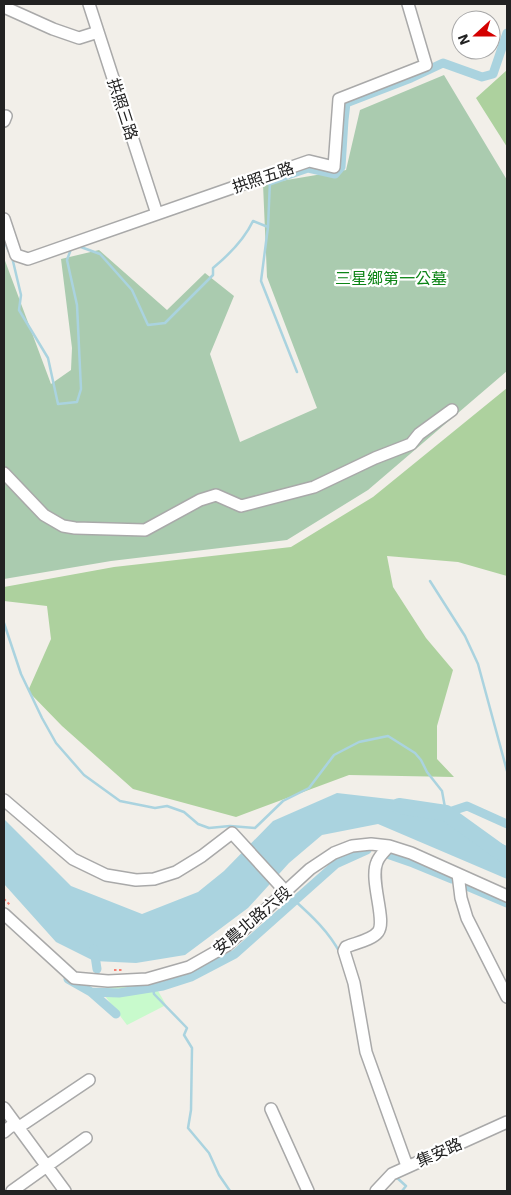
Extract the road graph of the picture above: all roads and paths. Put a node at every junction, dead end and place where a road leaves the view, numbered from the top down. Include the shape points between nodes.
1 (89, 4) edge
2 (408, 4) edge
3 (4, 7) edge
4 (98, 32) junction
5 (157, 214) junction
6 (4, 219) edge
7 (452, 410) dead end
8 (4, 473) edge
9 (4, 800) edge
10 (389, 846) junction
11 (458, 874) junction
12 (286, 892) junction
13 (507, 896) edge
14 (4, 914) edge
15 (132, 970) dead end
16 (100, 981) junction
17 (507, 997) edge
18 (89, 1080) dead end
19 (4, 1108) edge
20 (271, 1108) dead end
21 (507, 1122) edge
22 (17, 1125) junction
23 (4, 1132) edge
24 (86, 1138) dead end
25 (407, 1166) junction
26 (47, 1167) junction
27 (12, 1191) edge
28 (65, 1191) edge
29 (308, 1191) edge
30 (376, 1191) edge

1 - 4 street, 拱照三路
2 - 5 street, 拱照五路 via 426,65 339,100 334,167 309,161
3 - 4 street via 79,38
4 - 5 street, 拱照三路
5 - 6 street, 拱照五路 via 28,259 16,255
7 - 8 street via 412,444 314,487 241,506 216,495 200,500 145,530 63,526 44,515
9 - 12 street via 73,859 106,875 136,880 154,879 176,872 232,833
10 - 11 street, 安農北路六段
10 - 12 street, 安農北路六段 via 352,846 334,853
10 - 25 street via 376,862 375,872 381,927 378,933 346,947 344,951 354,983 366,1052
11 - 13 street, 安農北路六段
11 - 17 street via 467,918
12 - 16 street, 安農北路六段 via 226,946 190,967 147,979
14 - 16 street, 安農北路六段 via 74,978
15 - 16 path via 116,969
18 - 22 street via 22,1125
19 - 22 street
20 - 29 street
21 - 25 street, 集安路
22 - 23 street
22 - 26 street
24 - 26 street
25 - 30 street, 集安路 via 392,1174
26 - 27 street
26 - 28 street

